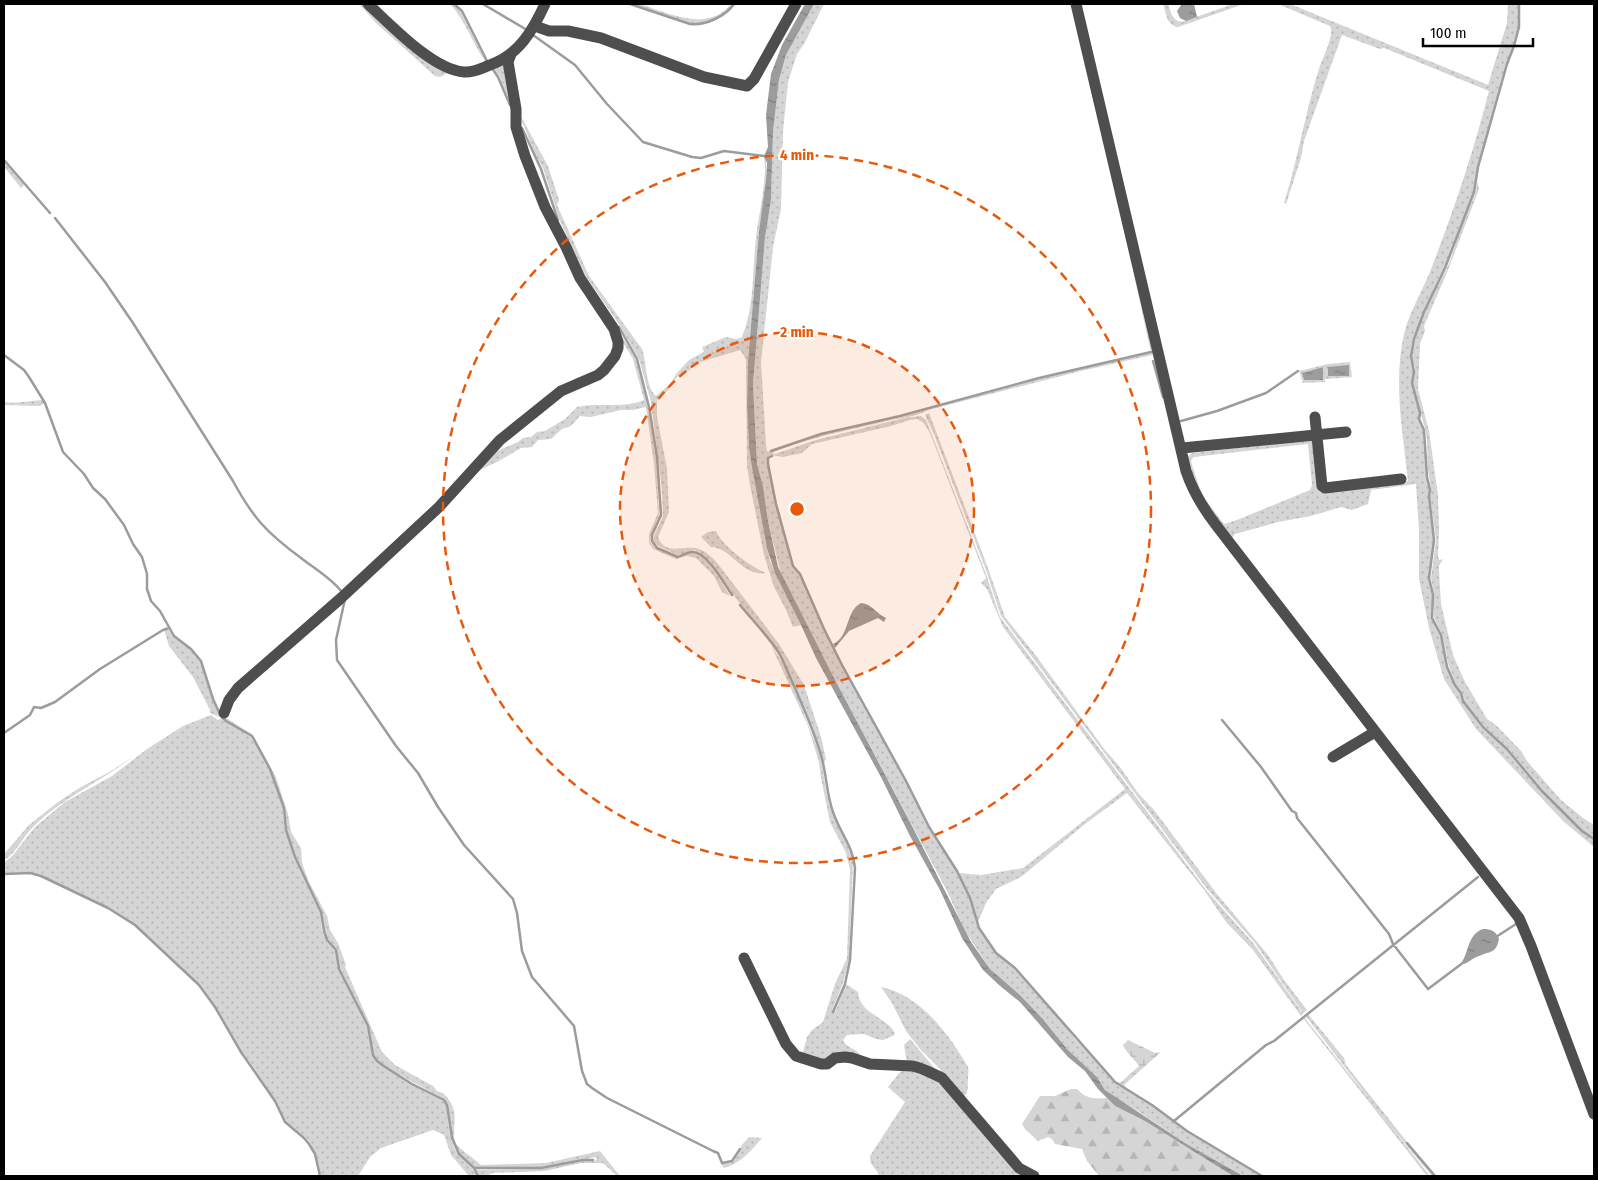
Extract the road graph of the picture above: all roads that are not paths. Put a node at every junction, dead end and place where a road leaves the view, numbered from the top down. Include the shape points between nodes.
1 (368, 4) edge
2 (545, 4) edge
3 (796, 4) edge
4 (1076, 4) edge
5 (534, 26) junction
6 (510, 54) junction
7 (1315, 417) dead end
8 (1346, 432) dead end
9 (1316, 435) junction
10 (1182, 448) junction
11 (1401, 479) dead end
12 (224, 713) dead end
13 (1375, 732) junction
14 (1333, 757) dead end
15 (744, 958) dead end
16 (1594, 1114) edge
17 (1034, 1176) edge

1 - 6 street via 433,60 454,70 474,71
2 - 5 street
3 - 5 street via 747,86 704,77 601,38
4 - 10 street
5 - 6 street
6 - 12 street via 508,62 516,127 525,156 545,207 580,278 614,329 618,342 615,356 598,375 561,391 500,440 439,507 238,688
7 - 9 street
8 - 9 street
9 - 10 street
9 - 11 street via 1321,484 1325,488
10 - 13 street via 1189,481 1201,504
13 - 14 street
13 - 16 street via 1519,918
15 - 17 street via 786,1044 796,1056 821,1064 845,1057 870,1064 918,1066 942,1078 1019,1168

